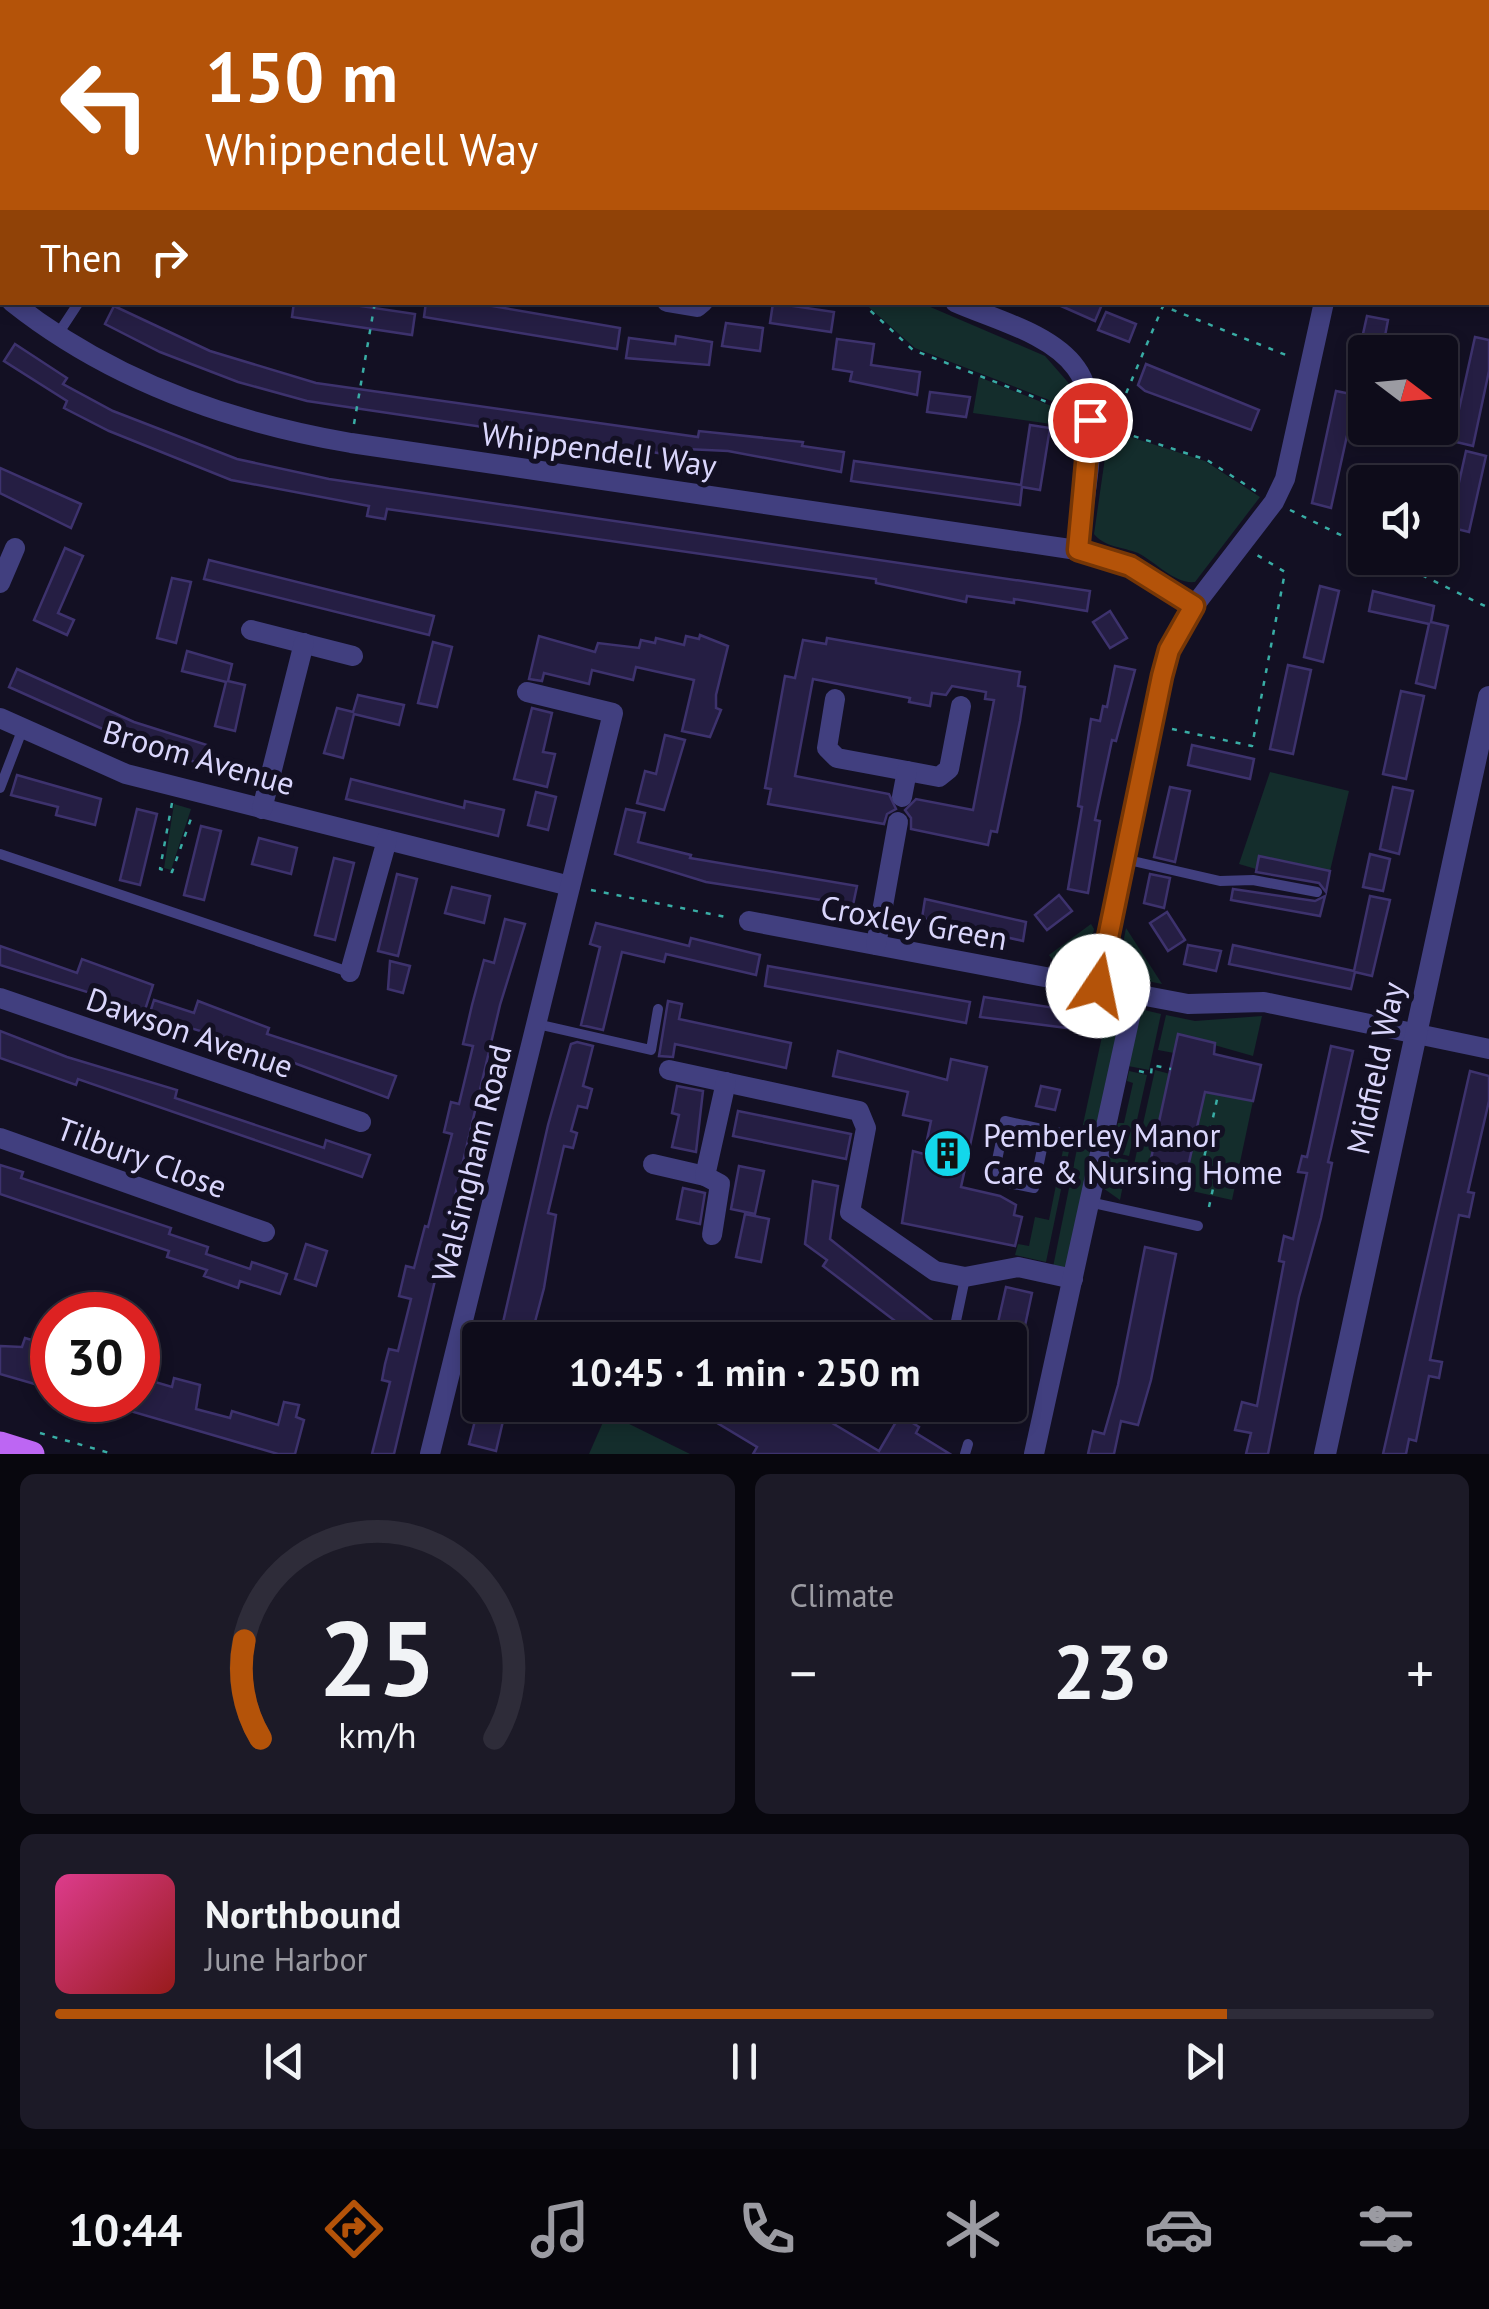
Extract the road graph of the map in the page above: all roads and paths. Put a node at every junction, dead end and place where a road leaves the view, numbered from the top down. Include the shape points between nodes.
1 (16, 305) edge
2 (77, 305) edge
3 (375, 305) edge
4 (864, 305) edge
5 (962, 305) edge
6 (1323, 305) edge
7 (58, 334) junction
8 (1311, 365) junction
9 (1090, 420) junction
10 (1112, 429) junction
11 (351, 443) junction
12 (1274, 502) junction
13 (1348, 539) edge
14 (1242, 546) junction
15 (15, 548) dead end
16 (1078, 550) junction
17 (1422, 575) edge
18 (0, 583) edge
19 (1194, 606) junction
20 (1489, 608) edge
21 (251, 630) dead end
22 (304, 643) junction
23 (352, 656) dead end
24 (527, 692) dead end
25 (1489, 697) edge
26 (836, 699) dead end
27 (961, 706) dead end
28 (0, 718) edge
29 (1151, 724) junction
30 (23, 728) junction
31 (1484, 747) edge
32 (906, 771) junction
33 (175, 786) junction
34 (0, 788) edge
35 (200, 793) junction
36 (902, 796) dead end
37 (262, 809) junction
38 (898, 822) dead end
39 (386, 840) junction
40 (0, 854) edge
41 (1123, 858) junction
42 (570, 886) junction
43 (1318, 892) dead end
44 (749, 922) joint
45 (876, 945) junction
46 (350, 972) joint
47 (1098, 986) junction
48 (1135, 994) junction
49 (0, 998) edge
50 (658, 1009) dead end
51 (536, 1023) junction
52 (1415, 1034) junction
53 (1489, 1049) edge
54 (1119, 1066) junction
55 (1170, 1069) dead end
56 (669, 1070) dead end
57 (726, 1082) junction
58 (1218, 1095) dead end
59 (361, 1122) dead end
60 (1046, 1129) junction
61 (0, 1138) edge
62 (1102, 1142) junction
63 (652, 1164) dead end
64 (705, 1176) junction
65 (1089, 1202) junction
66 (1209, 1207) dead end
67 (1198, 1226) dead end
68 (265, 1232) dead end
69 (712, 1234) dead end
70 (965, 1277) junction
71 (1073, 1279) junction
72 (956, 1322) edge
73 (32, 1442) edge
74 (0, 1444) edge
75 (113, 1454) edge
76 (430, 1454) edge
77 (1034, 1454) edge
78 (1325, 1454) edge

1 - 7 street, Whippendell Way
2 - 7 lane
3 - 11 path
4 - 9 path via 913,350
5 - 9 street via 1046,342 1076,368
6 - 8 street
7 - 11 street, Whippendell Way via 179,398 262,425
8 - 10 path via 1163,306
8 - 12 street
9 - 10 path
9 - 16 street
10 - 12 path via 1207,460
11 - 16 street, Whippendell Way
12 - 13 path
12 - 14 street
14 - 19 street
14 - 29 path via 1285,572 1252,746
15 - 18 street
16 - 19 street, Whippendell Way via 1130,566
17 - 20 path
19 - 29 street via 1169,650
21 - 22 street
22 - 23 street
22 - 37 street
24 - 42 street, Walsingham Road via 613,712
25 - 31 street, Midfield Way
26 - 32 street via 827,748 837,758
27 - 32 street via 948,769 939,777
28 - 30 street, Broom Avenue
29 - 41 street
30 - 33 street, Broom Avenue via 126,774
30 - 34 lane
31 - 52 street, Midfield Way
32 - 36 street
33 - 35 street, Broom Avenue
33 - 35 path via 160,869 172,872
35 - 37 street, Broom Avenue
37 - 39 street, Broom Avenue
38 - 45 street
39 - 42 street, Broom Avenue
39 - 46 street
40 - 46 lane
41 - 43 lane via 1220,881
41 - 47 street
42 - 44 path
42 - 51 street, Walsingham Road
44 - 45 street, Croxley Green
45 - 47 street, Croxley Green
47 - 48 street, Croxley Green
48 - 52 street, Croxley Green via 1188,1004 1250,1000
48 - 54 street
49 - 59 street, Dawson Avenue
50 - 51 lane via 650,1050
51 - 76 street, Walsingham Road
52 - 53 street, Croxley Green
52 - 78 street, Midfield Way
54 - 55 path via 1150,1074 1152,1066
54 - 62 street
56 - 57 street
57 - 64 street
57 - 70 street via 859,1111 866,1128 850,1212 935,1270
58 - 66 path via 1202,1167 1217,1170
60 - 60 lane via 1005,1121 993,1180 1034,1188
60 - 62 lane
61 - 68 street, Tilbury Close
62 - 65 street
63 - 64 street
64 - 69 street via 722,1193
65 - 67 lane
65 - 71 street
70 - 71 street via 1018,1267
70 - 72 lane
71 - 77 street
73 - 74 main road
73 - 75 path

